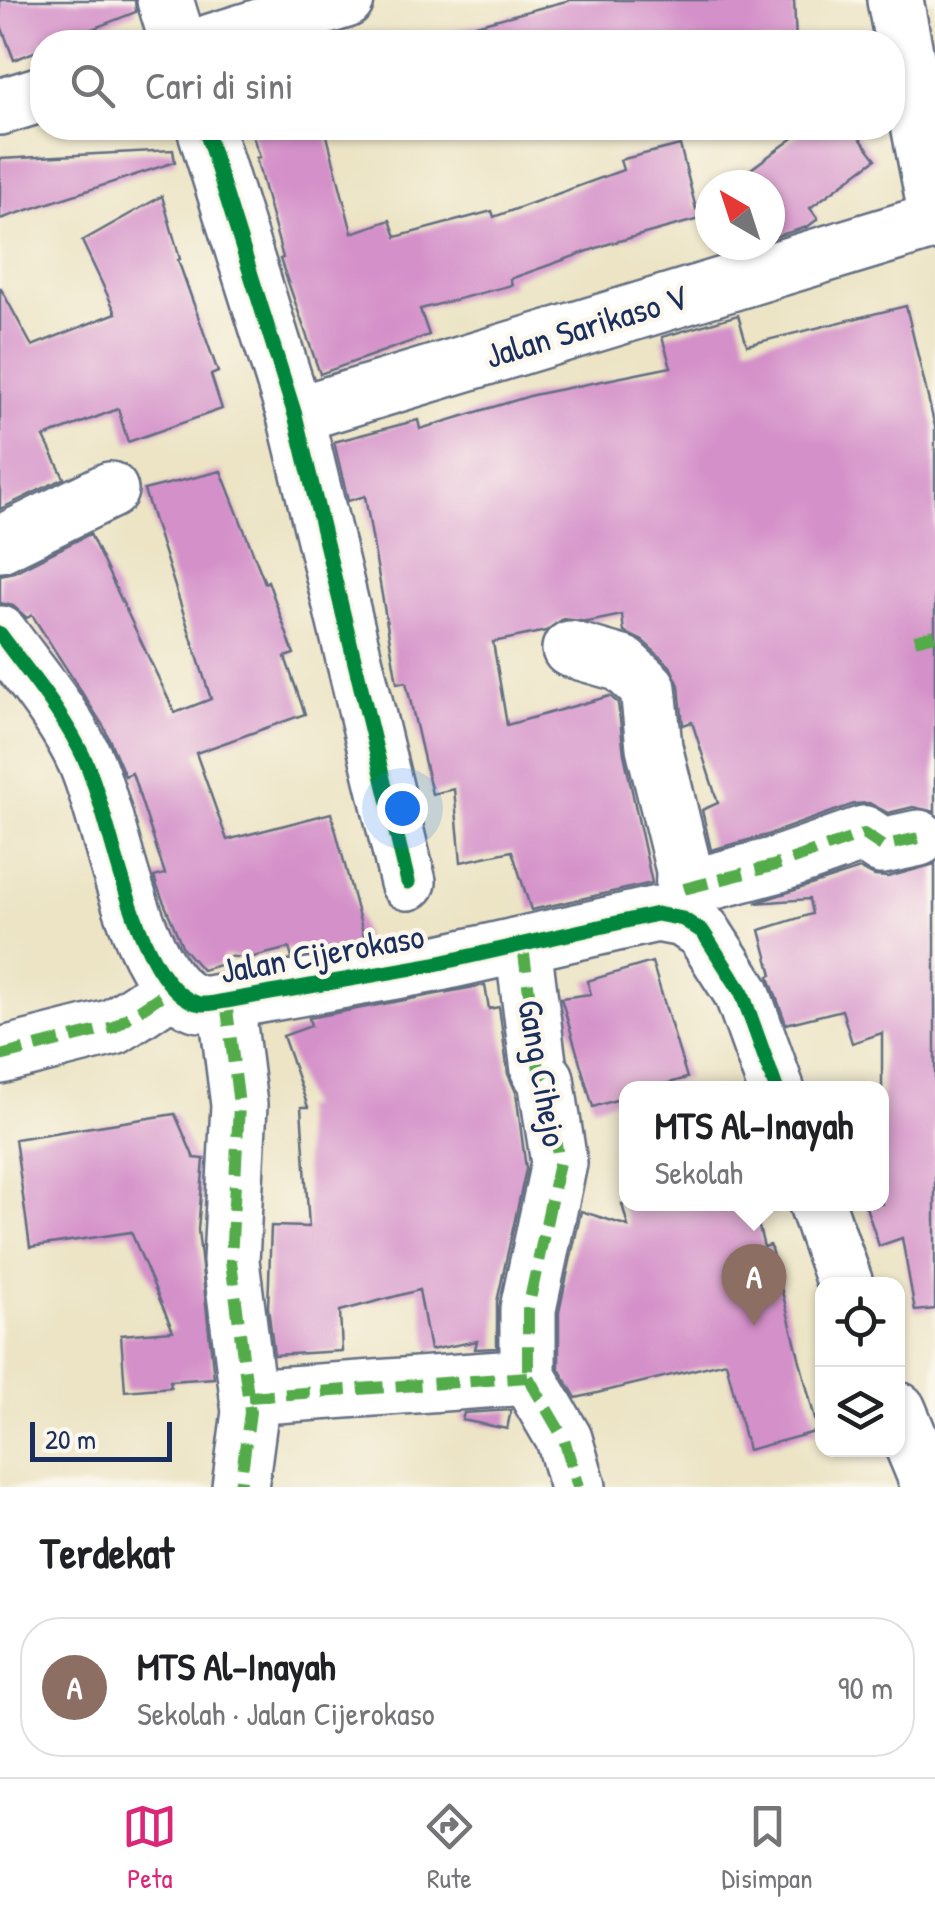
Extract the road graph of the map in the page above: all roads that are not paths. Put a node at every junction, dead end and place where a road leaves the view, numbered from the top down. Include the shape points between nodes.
1 (165, 0) edge
2 (346, 0) edge
3 (896, 0) edge
4 (174, 30) edge
5 (250, 30) edge
6 (902, 30) edge
7 (905, 48) edge
8 (30, 98) edge
9 (0, 107) edge
10 (209, 140) edge
11 (935, 207) edge
12 (935, 221) edge
13 (295, 415) junction
14 (110, 490) dead end
15 (0, 544) edge
16 (0, 634) edge
17 (570, 648) dead end
18 (919, 838) dead end
19 (408, 882) dead end
20 (683, 904) junction
21 (523, 946) junction
22 (171, 989) junction
23 (226, 1002) junction
24 (0, 1056) edge
25 (773, 1081) edge
26 (819, 1211) edge
27 (843, 1277) edge
28 (528, 1377) junction
29 (248, 1398) junction
30 (905, 1427) edge
31 (240, 1487) edge
32 (578, 1487) edge
33 (930, 1487) edge

1 - 4 street
2 - 5 street
3 - 6 street
7 - 11 street
8 - 9 street
10 - 13 street
12 - 13 street, Jalan Sarikaso V
13 - 19 street
14 - 15 street
16 - 22 street, Jalan Cijerokaso via 86,761 148,954
17 - 20 street via 622,664 648,688 654,747 684,870
18 - 20 street, Jalan Cijerokaso via 882,846 864,834
20 - 21 street, Jalan Cijerokaso
20 - 25 street via 742,993
21 - 23 street, Jalan Cijerokaso
21 - 28 street, Gang Cihejo via 559,1163 528,1309
22 - 23 street, Jalan Cijerokaso via 198,1005
22 - 24 street via 114,1027
23 - 29 street via 239,1106 231,1261
26 - 27 street
28 - 29 street
28 - 32 street via 564,1439
29 - 31 street
30 - 33 street

